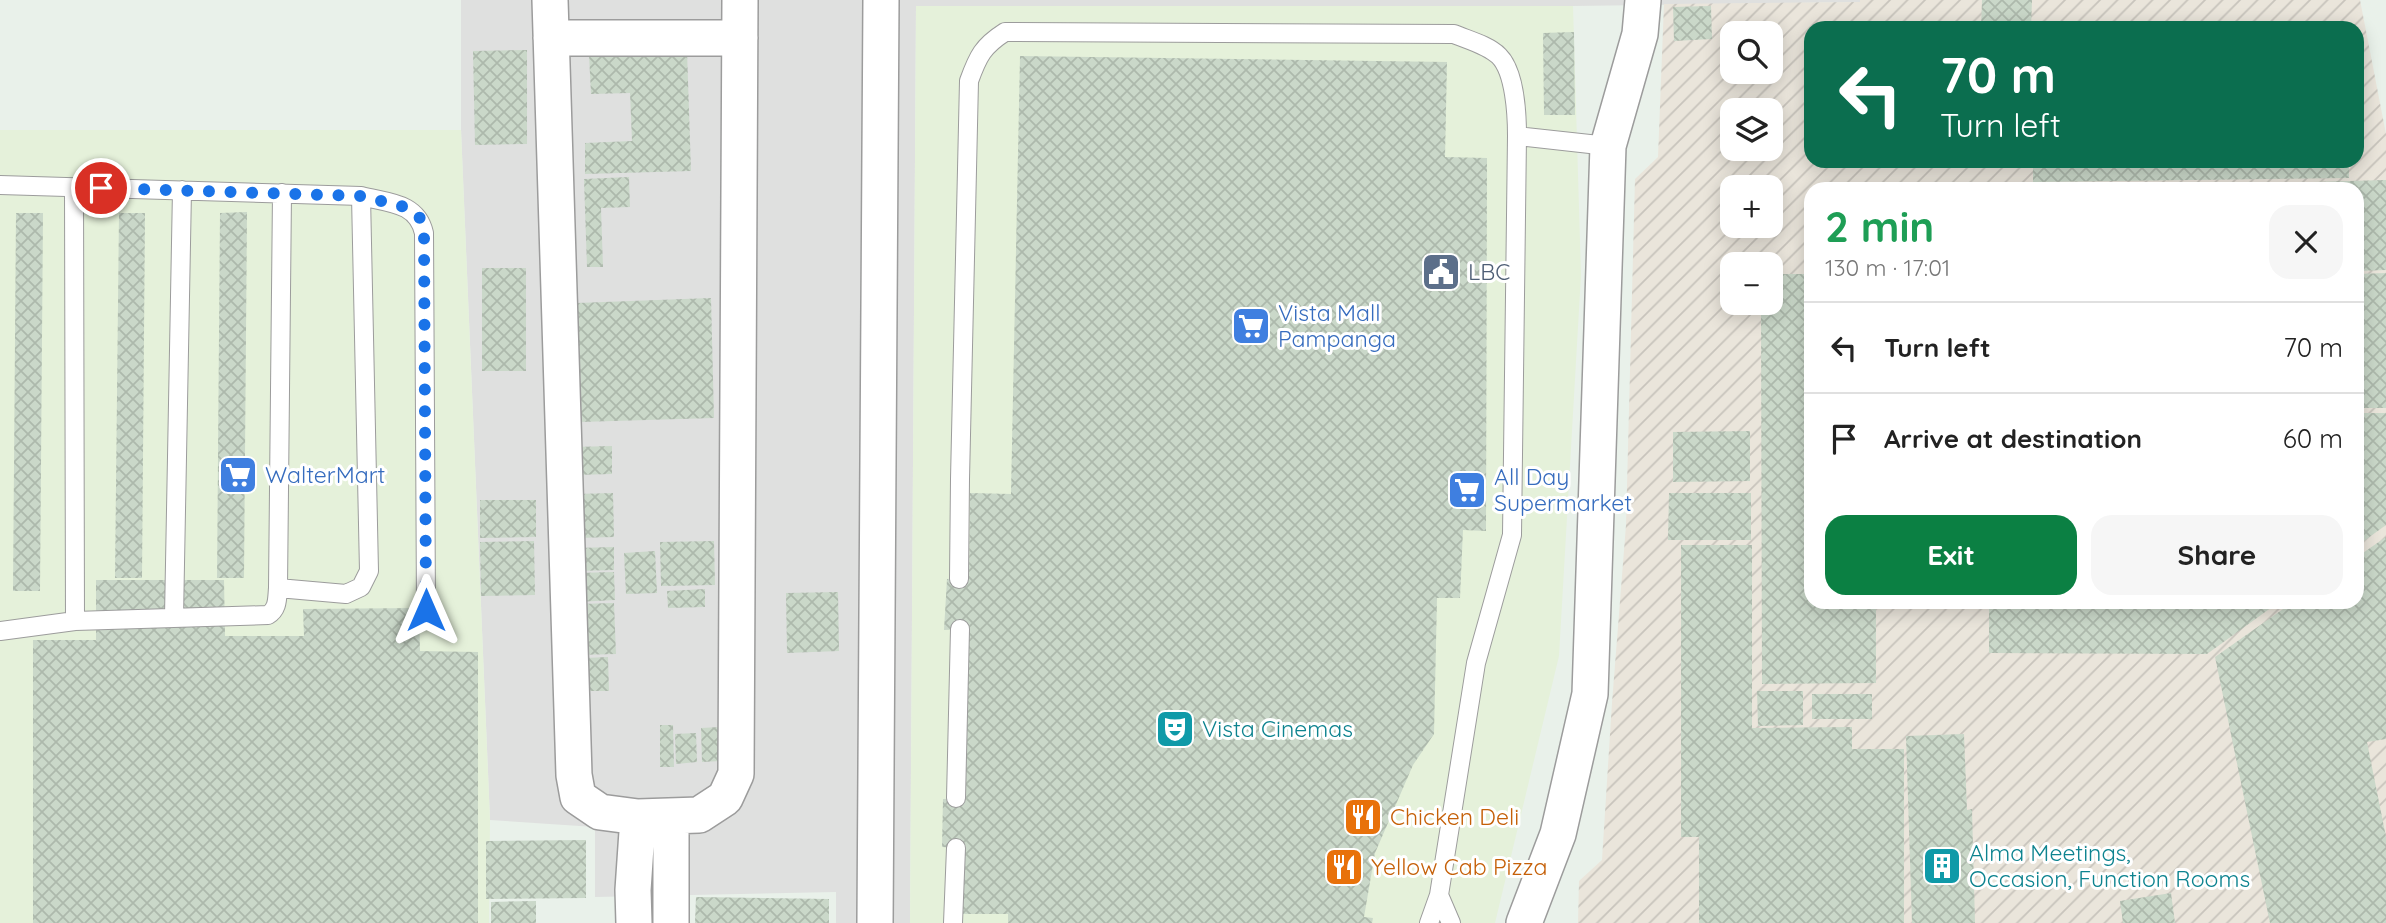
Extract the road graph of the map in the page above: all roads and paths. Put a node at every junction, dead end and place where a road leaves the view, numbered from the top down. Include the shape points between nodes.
1 (550, 0) edge
2 (740, 0) edge
3 (881, 0) edge
4 (1643, 0) edge
5 (551, 38) junction
6 (740, 38) junction
7 (1517, 136) junction
8 (1608, 146) junction
9 (0, 186) edge
10 (74, 187) junction
11 (182, 190) junction
12 (282, 193) junction
13 (361, 196) junction
14 (960, 579) dead end
15 (278, 588) junction
16 (426, 610) dead end
17 (174, 617) junction
18 (75, 621) junction
19 (960, 629) dead end
20 (0, 631) edge
21 (956, 798) dead end
22 (655, 817) junction
23 (956, 848) dead end
24 (1439, 895) junction
25 (634, 923) edge
26 (671, 923) edge
27 (875, 923) edge
28 (953, 923) edge
29 (1429, 923) edge
30 (1451, 923) edge
31 (1524, 923) edge

1 - 5 street
2 - 6 street
3 - 27 street
4 - 8 street via 1640,34
5 - 6 street
5 - 22 street via 574,775 578,797 600,812
6 - 22 street via 736,774 725,798 699,815
7 - 8 lane
7 - 14 lane via 1508,71 1499,56 1454,34 1005,32 986,44 969,80
7 - 24 lane via 1512,536 1476,663
8 - 31 street via 1590,694 1558,834
9 - 10 lane
10 - 11 lane
10 - 18 lane
11 - 12 lane
11 - 17 lane
12 - 13 lane
12 - 15 lane
13 - 15 lane via 369,571 361,587 346,594
13 - 16 lane via 409,208 421,219 424,233
15 - 17 lane via 277,603 268,615
17 - 18 lane
18 - 20 lane
19 - 21 lane
22 - 25 street via 633,890
22 - 26 street
23 - 28 lane
24 - 29 lane
24 - 30 lane

